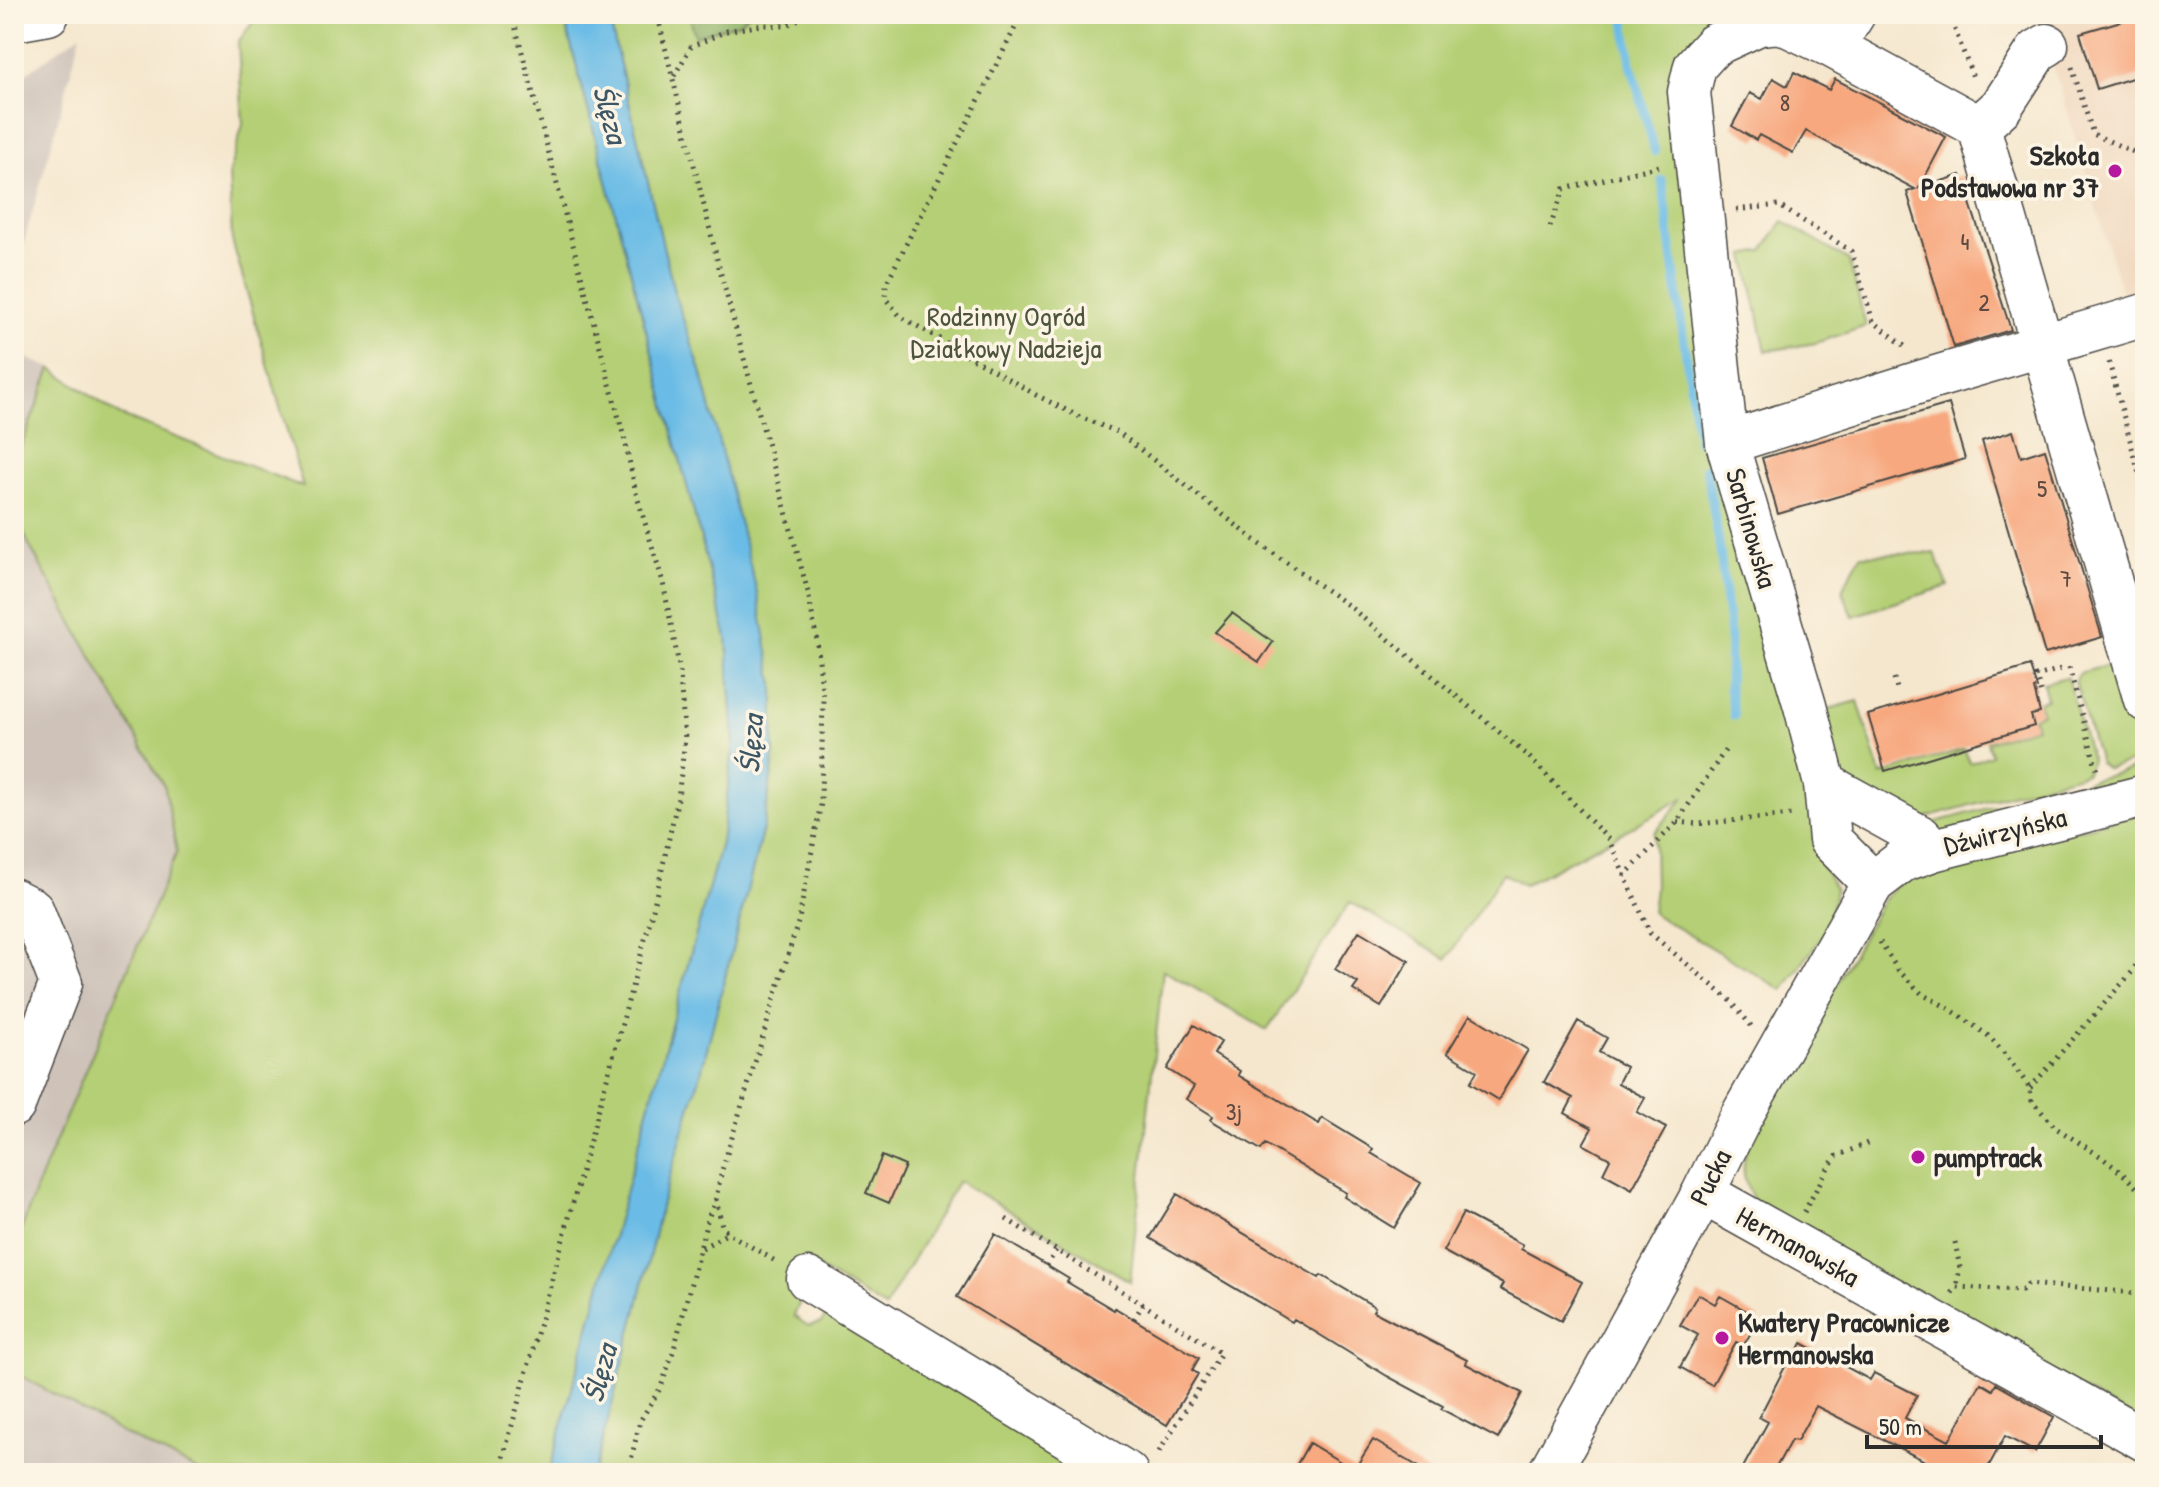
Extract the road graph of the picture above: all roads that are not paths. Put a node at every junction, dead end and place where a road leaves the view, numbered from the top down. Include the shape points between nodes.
1 (48, 14) edge
2 (14, 20) edge
3 (1844, 30) edge
4 (2057, 50) road end
5 (1984, 123) junction
6 (2145, 315) edge
7 (2043, 346) junction
8 (1727, 443) junction
9 (2145, 700) edge
10 (2145, 796) edge
11 (1826, 798) junction
12 (1933, 850) junction
13 (1863, 899) junction
14 (14, 900) edge
15 (14, 1105) edge
16 (1703, 1193) junction
17 (808, 1279) road end
18 (2145, 1440) edge
19 (1140, 1466) edge
20 (1549, 1473) edge

1 - 2 street
3 - 5 street
3 - 8 street via 1759,24 1714,45 1695,66 1689,92
4 - 5 street via 2037,51 2001,107
5 - 7 street
6 - 7 street, Sarbinowska
7 - 8 street, Sarbinowska
7 - 9 street
8 - 11 street, Sarbinowska via 1805,706
10 - 12 street, Dźwirzyńska
11 - 12 street via 1921,837
11 - 13 street, Sarbinowska via 1830,840
12 - 13 street, Dźwirzyńska via 1902,861
13 - 16 street, Pucka
14 - 15 street via 32,909 61,983
16 - 18 street, Hermanowska
16 - 20 street, Pucka
17 - 19 street via 917,1345

